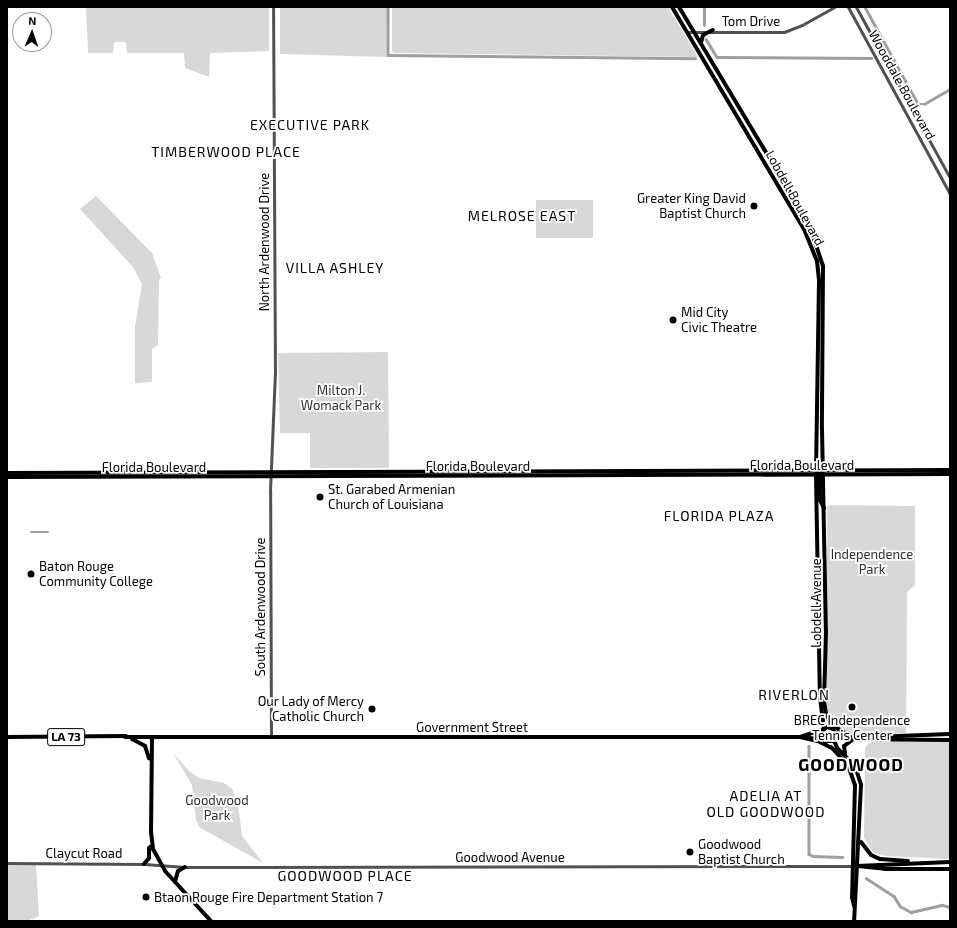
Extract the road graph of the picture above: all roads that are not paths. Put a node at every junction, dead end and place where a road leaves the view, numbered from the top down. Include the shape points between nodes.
1 (672, 7) edge
2 (679, 7) edge
3 (834, 7) edge
4 (848, 7) edge
5 (856, 7) edge
6 (273, 8) edge
7 (692, 30) junction
8 (713, 30) junction
9 (687, 32) junction
10 (701, 43) junction
11 (778, 172) junction
12 (773, 176) junction
13 (950, 178) edge
14 (950, 194) edge
15 (801, 224) junction
16 (809, 224) junction
17 (819, 296) junction
18 (824, 296) junction
19 (824, 316) junction
20 (818, 353) junction
21 (824, 371) junction
22 (817, 376) junction
23 (823, 392) junction
24 (617, 471) junction
25 (948, 472) edge
26 (7, 473) edge
27 (750, 473) junction
28 (820, 473) junction
29 (270, 474) junction
30 (384, 474) junction
31 (38, 475) junction
32 (604, 475) junction
33 (7, 477) edge
34 (819, 523) junction
35 (825, 550) junction
36 (830, 723) junction
37 (823, 724) junction
38 (824, 729) junction
39 (835, 731) junction
40 (818, 732) junction
41 (950, 734) edge
42 (7, 737) edge
43 (125, 737) junction
44 (144, 737) junction
45 (152, 737) junction
46 (271, 737) junction
47 (800, 737) junction
48 (131, 738) junction
49 (805, 738) junction
50 (857, 738) junction
51 (824, 740) junction
52 (834, 740) junction
53 (950, 740) edge
54 (832, 748) junction
55 (846, 756) junction
56 (151, 759) junction
57 (855, 766) junction
58 (850, 769) junction
59 (855, 796) junction
60 (862, 796) junction
61 (860, 838) junction
62 (152, 846) junction
63 (932, 862) junction
64 (950, 862) edge
65 (7, 863) edge
66 (144, 864) junction
67 (898, 864) junction
68 (162, 866) junction
69 (853, 866) junction
70 (858, 866) junction
71 (185, 867) junction
72 (950, 868) edge
73 (885, 869) junction
74 (175, 882) junction
75 (854, 906) junction
76 (211, 921) edge
77 (854, 921) edge

1 - 9 main road, Lobdell Boulevard
2 - 7 main road, Lobdell Boulevard
3 - 8 street, Tom Drive via 784,32
4 - 14 street, Wooddale Boulevard
5 - 13 street, Wooddale Boulevard
6 - 29 street, North Ardenwood Drive via 275,389
7 - 8 street, Tom Drive
7 - 9 street, Tom Drive
7 - 10 main road, Lobdell Boulevard
8 - 10 main road via 703,35
9 - 12 main road, Lobdell Boulevard
10 - 11 main road, Lobdell Boulevard
11 - 12 main road
11 - 16 main road, Lobdell Boulevard
12 - 15 main road, Lobdell Boulevard
15 - 16 main road
15 - 17 main road, Lobdell Boulevard via 817,261
16 - 18 main road, Lobdell Boulevard via 820,250
17 - 18 main road
17 - 19 main road
17 - 20 main road, Lobdell Boulevard
18 - 19 main road, Lobdell Boulevard
19 - 21 main road, Lobdell Boulevard
20 - 21 main road via 820,368
20 - 22 main road, Lobdell Boulevard
21 - 23 main road, Lobdell Boulevard
22 - 23 main road via 820,378
22 - 28 main road, Lobdell Boulevard
23 - 28 main road, Lobdell Boulevard
24 - 27 main road, Florida Boulevard
24 - 30 main road, Florida Boulevard
24 - 32 main road
25 - 28 main road, Florida Boulevard
26 - 31 main road, Florida Boulevard
27 - 28 main road, Florida Boulevard
27 - 32 main road, Florida Boulevard
28 - 34 main road, Lobdell Avenue
28 - 35 main road, Lobdell Avenue
29 - 30 main road, Florida Boulevard
29 - 31 main road, Florida Boulevard
29 - 46 street, South Ardenwood Drive
30 - 32 main road, Florida Boulevard
31 - 33 main road, Florida Boulevard
34 - 35 main road
34 - 37 main road, Lobdell Avenue via 820,697
35 - 36 main road, Lobdell Avenue via 824,701
36 - 39 main road, Lobdell Avenue
36 - 50 main road via 844,734
37 - 38 main road, Lobdell Avenue
37 - 40 main road
38 - 39 main road
38 - 40 main road, Government Street
38 - 51 main road, Lobdell Avenue
39 - 50 main road via 843,737
39 - 52 main road
40 - 47 main road, Government Street
41 - 50 main road
42 - 43 main road, Government Street / LA 73
43 - 44 main road, Government Street
43 - 48 main road, Government Street
44 - 45 main road, Government Street
44 - 48 main road, Government Street
45 - 46 main road, Government Street
45 - 56 main road
46 - 47 main road, Government Street
47 - 49 main road, Government Street
48 - 56 main road via 145,746
49 - 51 main road, Government Street
49 - 54 main road
50 - 52 main road
50 - 53 main road
50 - 55 main road via 844,746
51 - 52 main road, Government Street
51 - 54 main road
52 - 55 main road via 837,748
54 - 58 main road
55 - 57 main road
56 - 62 main road
57 - 58 main road
57 - 60 main road
58 - 59 main road
59 - 60 main road
59 - 69 main road
60 - 61 main road
61 - 63 main road via 866,851 880,859
61 - 70 main road
62 - 66 main road via 149,848 149,858
62 - 68 main road
63 - 64 main road
63 - 67 main road
65 - 66 street, Claycut Road
66 - 68 street, Claycut Road
67 - 70 main road
67 - 73 main road
68 - 71 street, Goodwood Avenue
68 - 74 main road
69 - 70 main road, Goodwood Avenue
69 - 71 street, Goodwood Avenue
69 - 75 main road
70 - 73 main road
70 - 75 main road
71 - 74 main road via 178,871
72 - 73 main road
74 - 76 main road
75 - 77 main road

